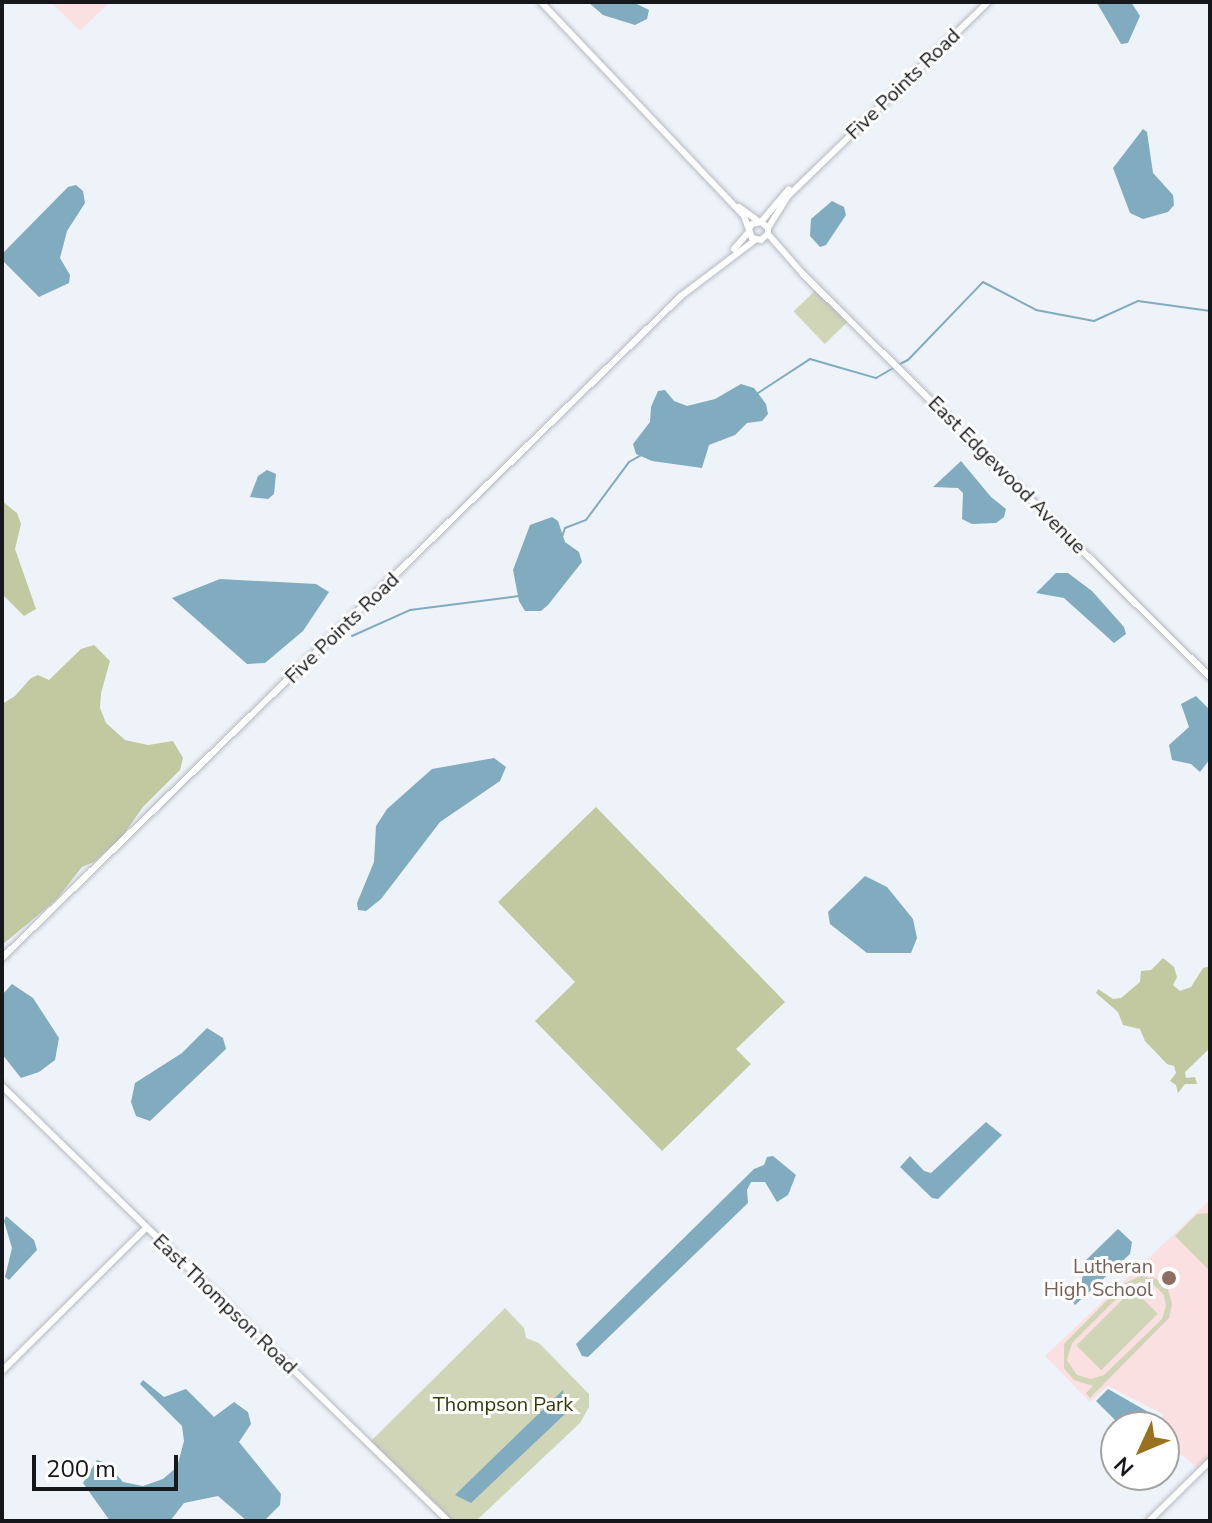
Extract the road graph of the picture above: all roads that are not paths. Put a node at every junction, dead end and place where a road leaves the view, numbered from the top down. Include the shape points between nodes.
1 (541, 2) edge
2 (988, 2) edge
3 (817, 166) junction
4 (716, 186) junction
5 (760, 221) junction
6 (749, 231) junction
7 (768, 231) junction
8 (758, 240) junction
9 (803, 274) junction
10 (681, 296) junction
11 (1210, 677) edge
12 (2, 958) edge
13 (2, 1086) edge
14 (146, 1228) junction
15 (2, 1371) edge
16 (1210, 1461) edge
17 (448, 1521) edge
18 (1149, 1521) edge

1 - 4 main road
2 - 3 main road, Five Points Road
3 - 5 main road
3 - 7 main road via 782,203
4 - 5 main road
4 - 6 main road via 745,218
5 - 6 main road
5 - 7 main road, East Edgewood Avenue
6 - 8 main road, East Edgewood Avenue
6 - 10 main road
7 - 8 main road
7 - 9 main road, East Edgewood Avenue
8 - 9 main road, East Edgewood Avenue
8 - 10 main road
9 - 11 main road, East Edgewood Avenue
10 - 12 main road, Five Points Road
13 - 14 main road, East Thompson Road
14 - 15 main road
14 - 17 main road, East Thompson Road
16 - 18 main road

